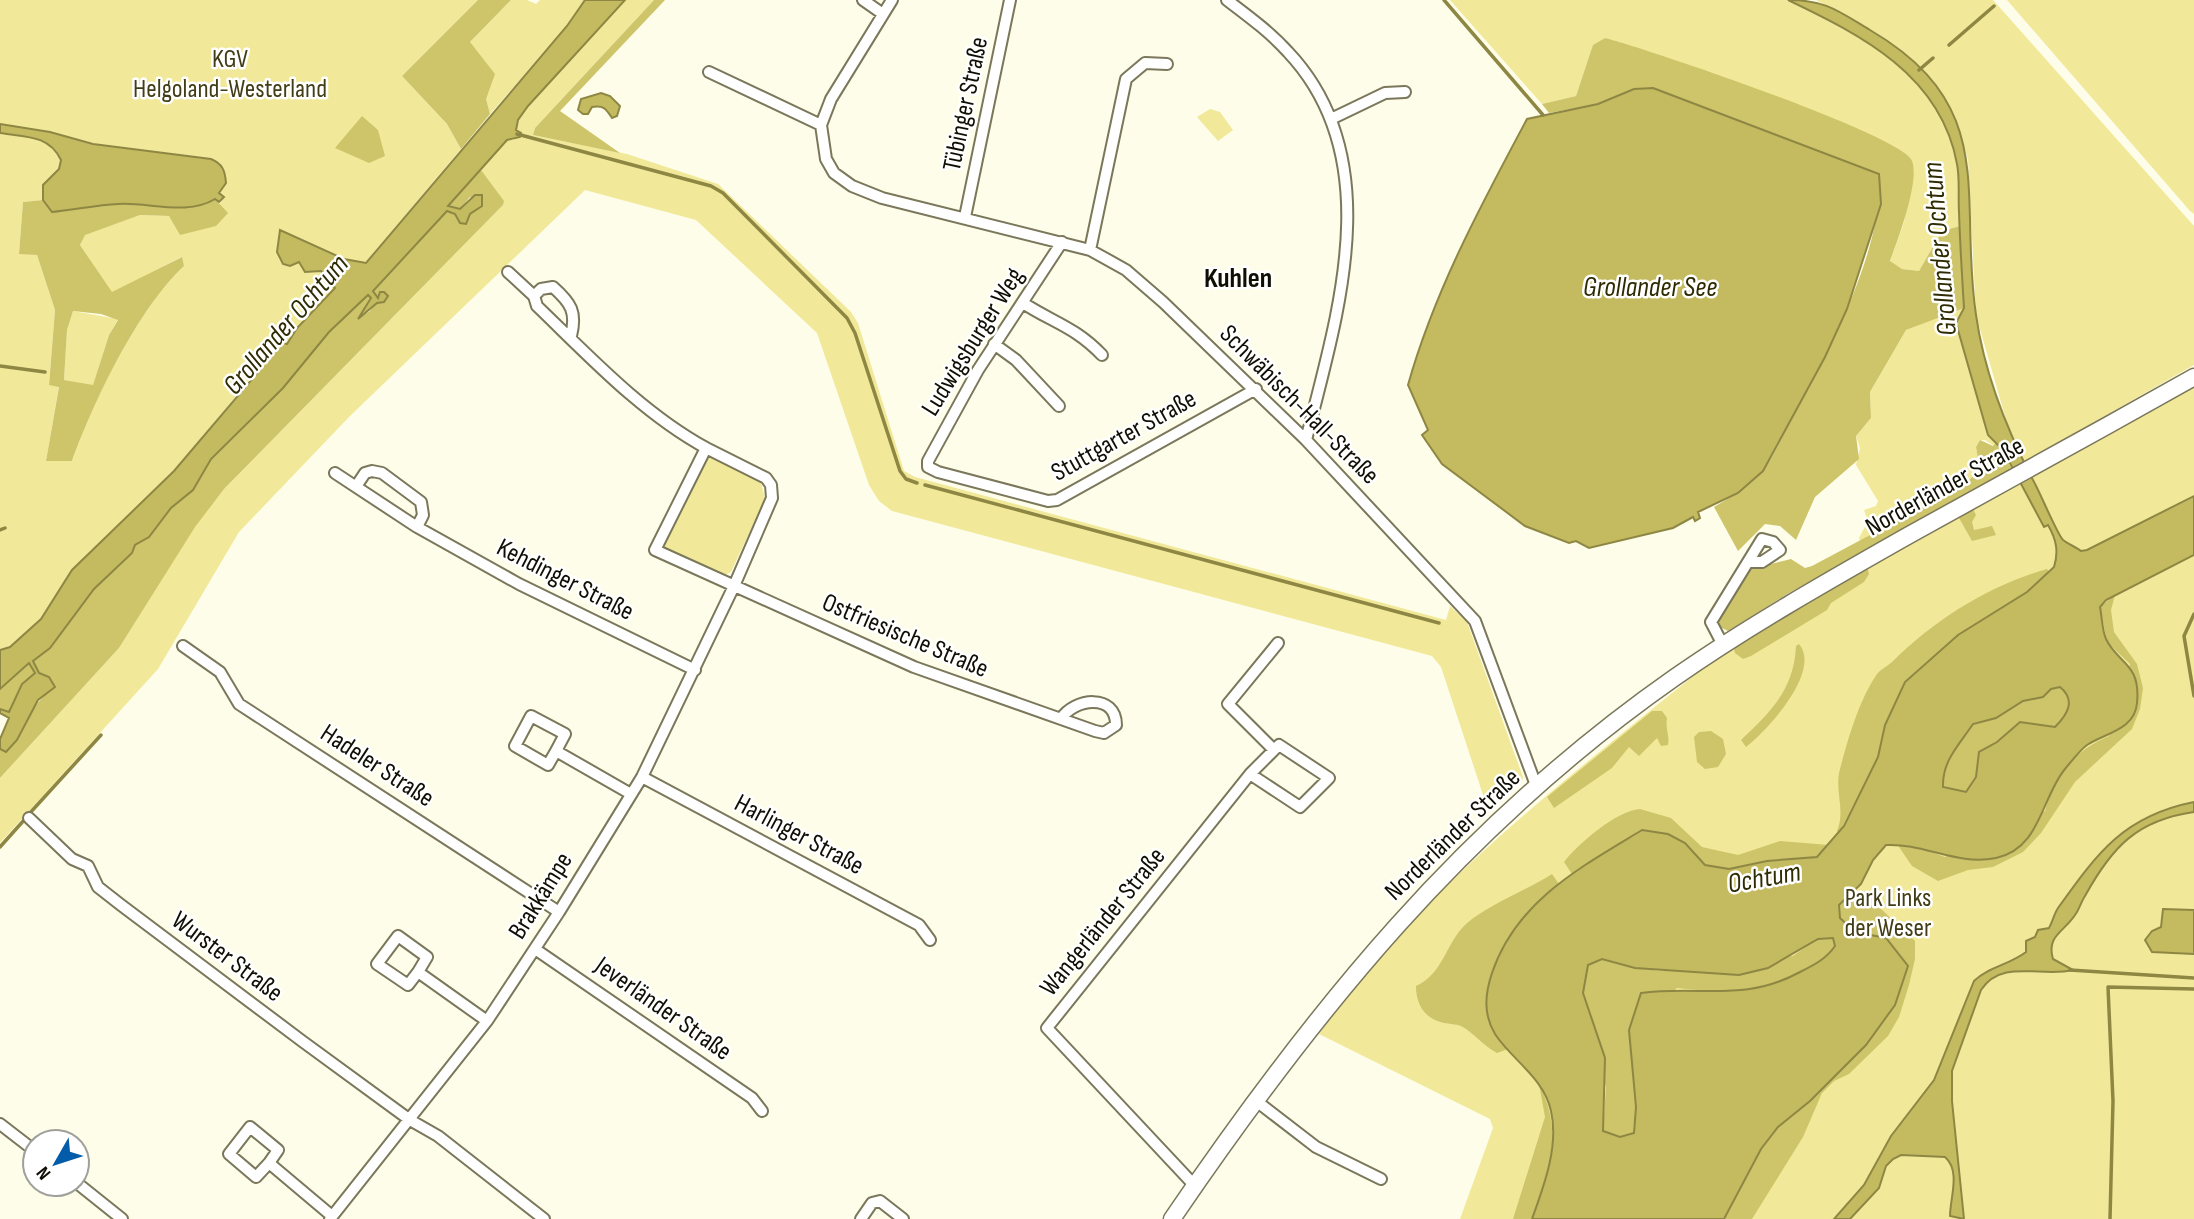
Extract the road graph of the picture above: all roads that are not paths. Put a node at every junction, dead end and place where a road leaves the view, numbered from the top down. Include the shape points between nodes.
1 (863, 0) edge
2 (892, 0) edge
3 (1010, 0) edge
4 (1227, 0) edge
5 (883, 14) junction
6 (1167, 64) dead end
7 (709, 72) dead end
8 (1405, 92) dead end
9 (1331, 119) junction
10 (821, 125) junction
11 (965, 216) junction
12 (1062, 242) junction
13 (1090, 250) junction
14 (508, 272) dead end
15 (534, 296) junction
16 (1023, 303) junction
17 (571, 336) junction
18 (994, 344) junction
19 (1102, 355) dead end
20 (2194, 377) edge
21 (1256, 389) junction
22 (1059, 406) dead end
23 (1307, 440) junction
24 (706, 448) junction
25 (928, 467) joint
26 (335, 473) dead end
27 (357, 485) junction
28 (417, 527) junction
29 (1749, 562) dead end
30 (734, 586) junction
31 (1278, 643) dead end
32 (1723, 645) junction
33 (183, 646) dead end
34 (695, 670) junction
35 (1061, 719) junction
36 (1274, 750) junction
37 (556, 751) junction
38 (1250, 774) junction
39 (642, 776) junction
40 (1537, 788) junction
41 (631, 794) junction
42 (29, 818) dead end
43 (559, 912) junction
44 (930, 940) dead end
45 (535, 948) junction
46 (418, 972) junction
47 (487, 1021) junction
48 (1255, 1100) junction
49 (762, 1111) dead end
50 (410, 1120) junction
51 (0, 1124) edge
52 (21, 1140) edge
53 (269, 1163) junction
54 (1381, 1179) dead end
55 (1195, 1186) junction
56 (91, 1194) edge
57 (331, 1217) edge
58 (122, 1219) edge
59 (544, 1219) edge
60 (861, 1219) edge
61 (903, 1219) edge
62 (1172, 1219) edge

1 - 5 street
2 - 5 street
3 - 11 street, Tübinger Straße
4 - 9 street via 1289,53
5 - 10 street via 826,108
6 - 13 street via 1145,64 1126,79
7 - 10 street
8 - 9 street via 1385,93
9 - 23 street via 1347,188 1344,264 1338,311
10 - 11 street, Schwäbisch-Hall-Straße via 826,159 842,180 882,198
11 - 12 street, Schwäbisch-Hall-Straße
12 - 13 street, Schwäbisch-Hall-Straße
12 - 16 street, Ludwigsburger Weg
13 - 21 street, Schwäbisch-Hall-Straße via 1126,270
14 - 15 street
15 - 17 street via 537,306
15 - 17 street via 553,287 569,301 575,313
16 - 18 street, Ludwigsburger Weg
16 - 19 street via 1070,327
17 - 24 street via 643,404
18 - 22 street via 1016,360
18 - 25 street, Ludwigsburger Weg
20 - 32 street, Norderländer Straße via 1800,597
21 - 23 street, Schwäbisch-Hall-Straße
21 - 25 street, Stuttgarter Straße via 1058,500
23 - 40 street, Schwäbisch-Hall-Straße via 1475,621
24 - 30 street, Brakkämpe via 760,474 772,491
24 - 30 street via 654,550
26 - 27 street, Kehdinger Straße
27 - 28 street, Kehdinger Straße
27 - 28 street via 372,471 398,484 421,502 423,515
28 - 34 street, Kehdinger Straße via 519,584
29 - 32 street via 1710,622
30 - 34 street, Brakkämpe
30 - 35 street, Ostfriesische Straße via 914,667
31 - 36 street via 1228,704
32 - 40 street, Norderländer Straße via 1624,715
33 - 43 street, Hadeler Straße via 220,672 239,704
34 - 39 street, Brakkämpe
35 - 35 street, Ostfriesische Straße via 1104,733 1116,725 1110,708 1091,702 1072,706
36 - 38 street
36 - 38 street via 1279,745 1329,778 1300,807
37 - 37 street via 565,734 531,716 515,746 548,765
37 - 41 street
38 - 55 street, Wangerländer Straße via 1047,1028
39 - 41 street, Brakkämpe
39 - 44 street, Harlinger Straße via 919,925
40 - 48 street, Norderländer Straße via 1416,903 1313,1021
41 - 43 street, Brakkämpe
42 - 50 street, Wurster Straße via 72,859 88,866 99,887 113,899
43 - 45 street, Brakkämpe
45 - 47 street, Brakkämpe
45 - 49 street, Jeverländer Straße via 752,1098
46 - 46 street via 427,957 398,936 377,964 408,985
46 - 47 street
47 - 50 street, Brakkämpe
48 - 54 street via 1316,1147
48 - 55 street, Norderländer Straße
50 - 57 street, Brakkämpe
50 - 59 street, Wurster Straße via 438,1136
51 - 52 street
53 - 53 street via 278,1150 250,1127 229,1154 256,1177
53 - 57 street, Brakkämpe
55 - 62 street, Norderländer Straße
56 - 58 street
60 - 61 street via 872,1203 880,1201

